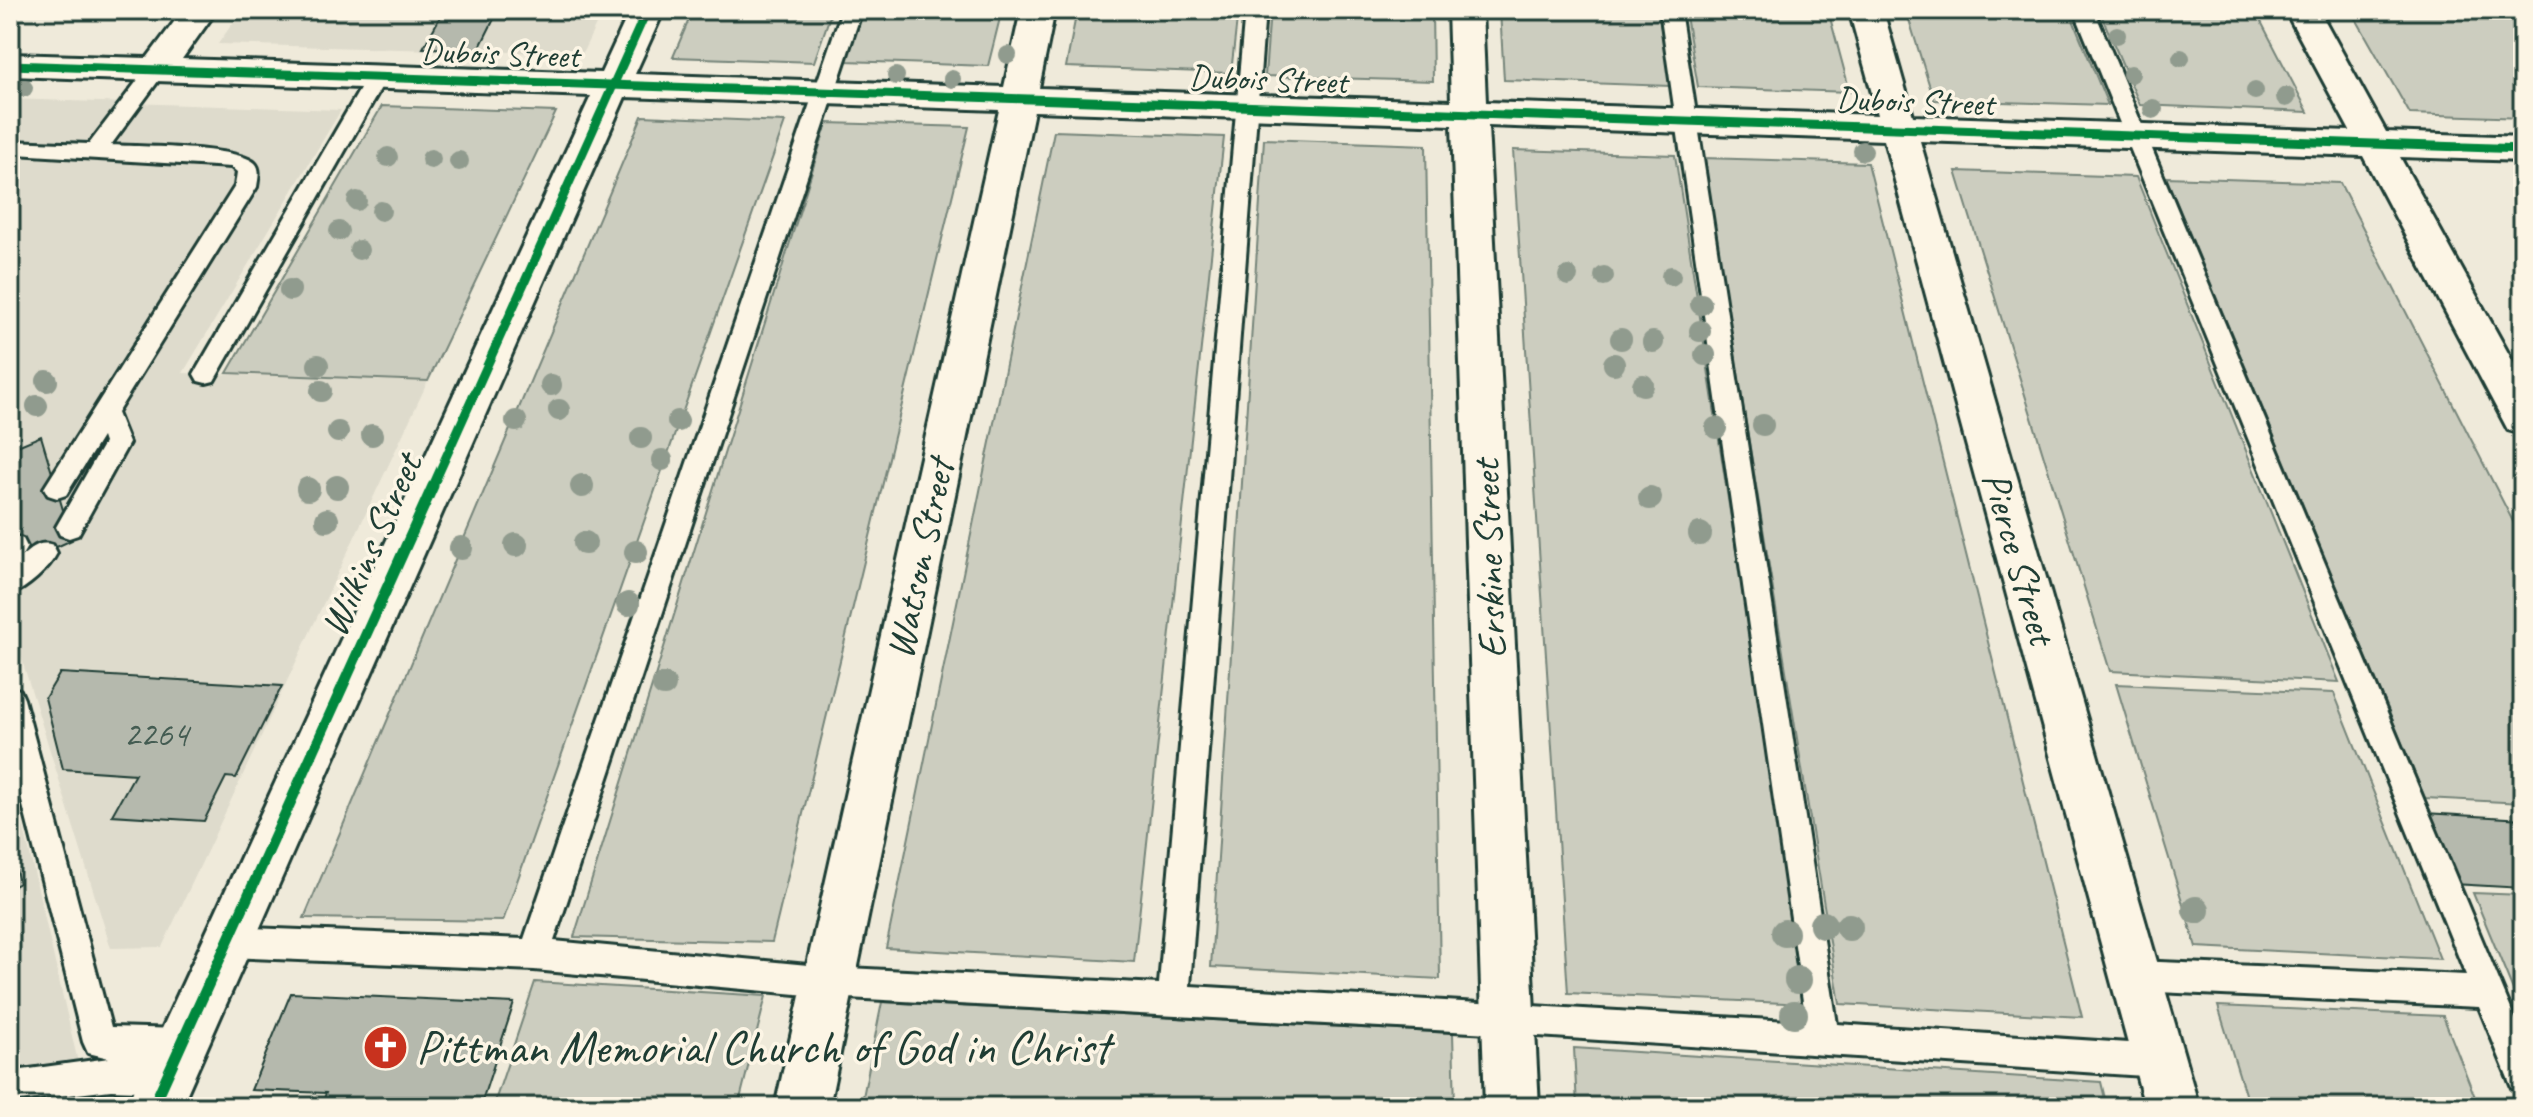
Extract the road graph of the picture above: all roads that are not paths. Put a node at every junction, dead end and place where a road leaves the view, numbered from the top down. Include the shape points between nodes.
1 (200, 10) edge
2 (647, 10) edge
3 (852, 10) edge
4 (1038, 10) edge
5 (1255, 10) edge
6 (1465, 10) edge
7 (1670, 10) edge
8 (1866, 10) edge
9 (2084, 10) edge
10 (2302, 10) edge
11 (10, 65) edge
12 (157, 69) junction
13 (377, 77) junction
14 (613, 85) junction
15 (825, 92) junction
16 (1019, 98) junction
17 (1249, 106) junction
18 (1470, 114) junction
19 (1689, 121) junction
20 (1898, 128) junction
21 (2136, 136) junction
22 (2375, 144) junction
23 (15, 147) dead end
24 (2523, 149) edge
25 (96, 150) junction
26 (206, 374) dead end
27 (105, 413) junction
28 (2523, 418) edge
29 (54, 477) dead end
30 (69, 527) dead end
31 (44, 553) dead end
32 (10, 584) edge
33 (10, 699) edge
34 (228, 942) junction
35 (534, 955) junction
36 (2136, 976) junction
37 (829, 982) junction
38 (2488, 992) junction
39 (1173, 999) junction
40 (1508, 1018) junction
41 (1824, 1039) junction
42 (2159, 1061) junction
43 (167, 1076) edge
44 (2523, 1077) edge
45 (13, 1091) edge
46 (802, 1107) edge
47 (1512, 1107) edge
48 (2172, 1107) edge

1 - 12 street
2 - 14 street, Wilkins Street
3 - 15 lane
4 - 16 street, Watson Street
5 - 17 lane
6 - 18 street, Erskine Street
7 - 19 lane
8 - 20 street, Pierce Street
9 - 21 lane
10 - 22 street
11 - 12 street, Dubois Street
12 - 13 street, Dubois Street
12 - 25 lane
13 - 14 street, Dubois Street
13 - 26 lane
14 - 15 street, Dubois Street
14 - 34 street, Wilkins Street
15 - 16 street, Dubois Street
15 - 35 lane
16 - 17 street, Dubois Street
16 - 37 street, Watson Street
17 - 18 street, Dubois Street
17 - 39 lane
18 - 19 street, Dubois Street
18 - 40 street, Erskine Street
19 - 20 street, Dubois Street
19 - 41 lane
20 - 21 street, Dubois Street
20 - 36 street, Pierce Street
21 - 22 street, Dubois Street
21 - 38 lane
22 - 24 street, Dubois Street
22 - 28 street
23 - 25 lane
25 - 27 lane via 236,160 248,169 246,187
27 - 29 lane
27 - 30 lane via 117,443
31 - 32 lane
33 - 43 lane via 99,1042
34 - 35 lane
34 - 43 street, Wilkins Street
35 - 37 lane
36 - 38 lane
36 - 42 street, Pierce Street
37 - 39 lane
37 - 46 street, Watson Street
38 - 44 lane
39 - 40 lane
40 - 41 lane
40 - 47 street, Erskine Street
41 - 42 lane
42 - 48 street, Pierce Street
43 - 45 lane via 111,1074

